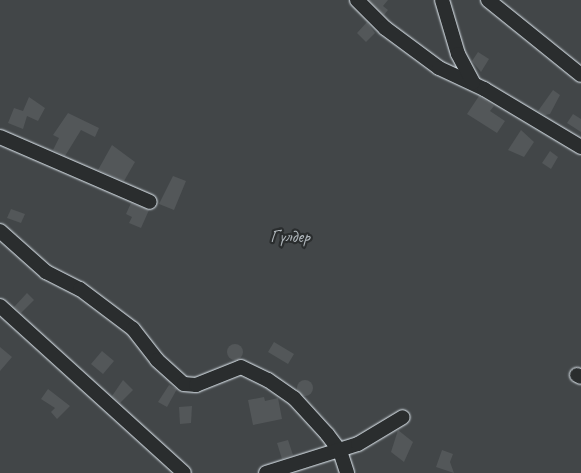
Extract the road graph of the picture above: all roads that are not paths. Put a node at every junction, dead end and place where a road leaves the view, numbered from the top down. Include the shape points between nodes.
1 (357, 0) edge
2 (442, 0) edge
3 (488, 0) edge
4 (581, 76) edge
5 (475, 84) junction
6 (0, 137) edge
7 (581, 147) edge
8 (150, 202) dead end
9 (0, 231) edge
10 (0, 306) edge
11 (402, 416) dead end
12 (340, 451) junction
13 (184, 473) edge
14 (266, 473) edge
15 (347, 473) edge

1 - 5 street via 385,28 439,68
2 - 5 street via 458,54
3 - 4 street
5 - 7 street
6 - 8 street
9 - 12 street via 46,272 80,289 133,329 173,378 196,384 241,368 256,372 294,398
10 - 13 street
11 - 12 street
12 - 14 street
12 - 15 street

